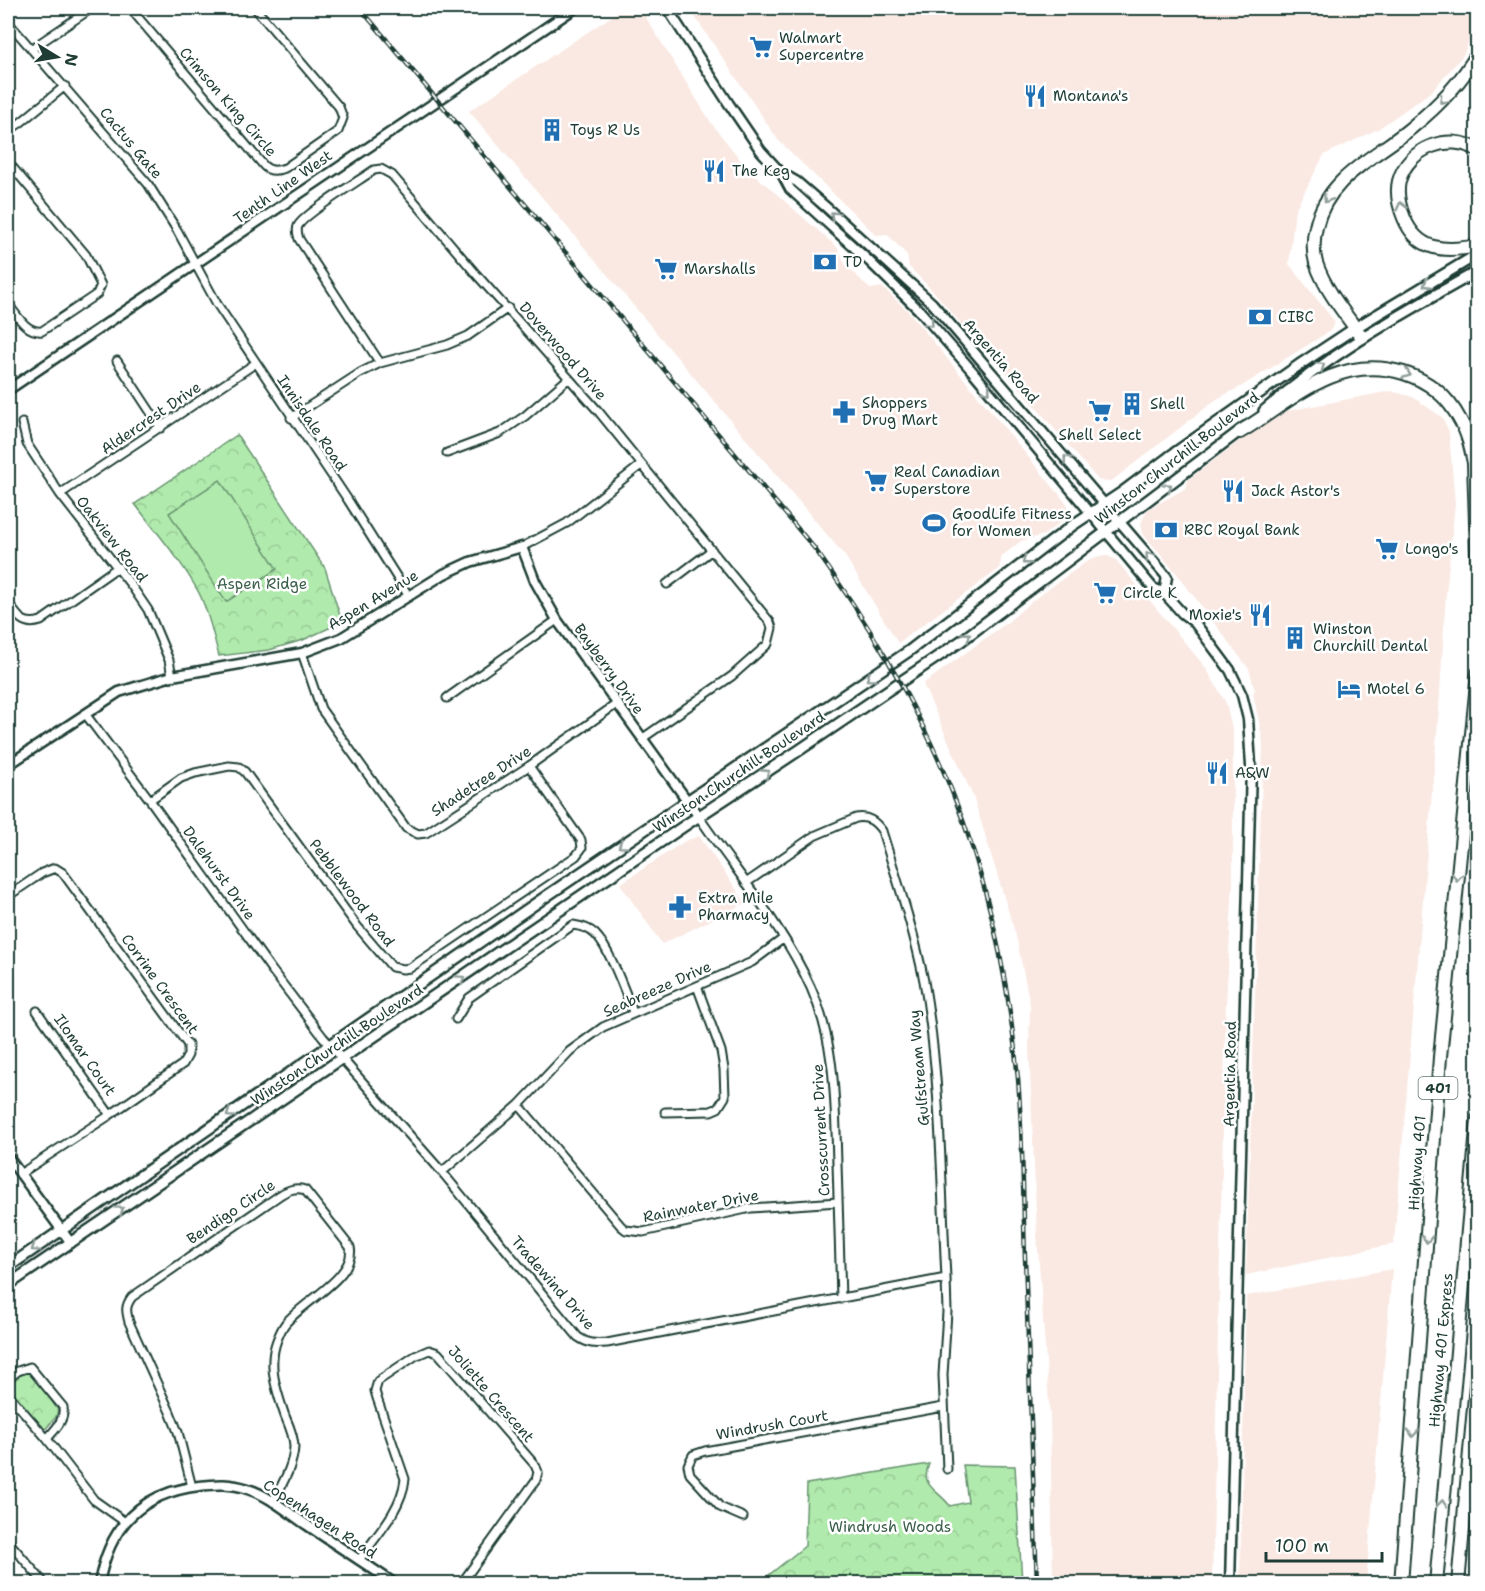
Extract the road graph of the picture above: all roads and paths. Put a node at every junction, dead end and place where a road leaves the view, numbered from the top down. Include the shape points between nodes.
1 (92, 8) edge
2 (130, 8) edge
3 (255, 8) edge
4 (575, 8) edge
5 (666, 8) edge
6 (8, 22) edge
7 (31, 49) junction
8 (1478, 53) edge
9 (64, 86) junction
10 (8, 131) edge
11 (1478, 150) edge
12 (8, 162) edge
13 (782, 174) junction
14 (1478, 246) edge
15 (1478, 254) edge
16 (196, 264) junction
17 (1478, 271) edge
18 (8, 304) edge
19 (508, 308) junction
20 (1359, 333) junction
21 (117, 361) dead end
22 (256, 363) junction
23 (380, 363) junction
24 (569, 378) junction
25 (8, 390) edge
26 (291, 418) junction
27 (22, 423) dead end
28 (161, 428) junction
29 (1240, 432) junction
30 (447, 453) dead end
31 (641, 465) junction
32 (60, 494) junction
33 (1105, 504) junction
34 (1090, 514) junction
35 (1121, 522) junction
36 (1107, 533) junction
37 (522, 547) junction
38 (712, 550) junction
39 (118, 567) junction
40 (1478, 583) edge
41 (668, 584) dead end
42 (1164, 593) junction
43 (408, 595) junction
44 (8, 602) edge
45 (557, 620) junction
46 (302, 653) junction
47 (1478, 672) edge
48 (172, 676) junction
49 (447, 698) dead end
50 (618, 703) junction
51 (86, 715) junction
52 (643, 738) junction
53 (8, 765) edge
54 (529, 766) junction
55 (150, 800) junction
56 (688, 800) junction
57 (699, 817) junction
58 (746, 883) junction
59 (8, 896) edge
60 (784, 938) junction
61 (698, 986) junction
62 (37, 1011) dead end
63 (633, 1012) junction
64 (456, 1018) dead end
65 (331, 1046) junction
66 (343, 1059) junction
67 (519, 1105) junction
68 (665, 1112) dead end
69 (110, 1115) junction
70 (1478, 1119) edge
71 (8, 1157) edge
72 (442, 1172) junction
73 (20, 1174) junction
74 (838, 1202) junction
75 (61, 1230) junction
76 (71, 1243) junction
77 (8, 1267) edge
78 (946, 1278) junction
79 (8, 1285) edge
80 (841, 1299) junction
81 (1478, 1363) edge
82 (8, 1379) edge
83 (8, 1394) edge
84 (944, 1407) junction
85 (47, 1439) junction
86 (947, 1469) dead end
87 (192, 1487) junction
88 (273, 1502) junction
89 (743, 1516) dead end
90 (125, 1522) junction
91 (8, 1541) edge
92 (359, 1560) junction
93 (45, 1584) edge
94 (99, 1584) edge
95 (395, 1584) edge
96 (461, 1584) edge
97 (1230, 1584) edge
98 (1401, 1584) edge
99 (1436, 1584) edge
100 (1458, 1584) edge

1 - 7 street
2 - 3 street, Crimson King Circle via 264,166 276,170 285,168 338,131 343,118 339,106
4 - 16 street, Tenth Line West
5 - 13 street, Argentia Road via 761,151
6 - 7 street, Cactus Gate
7 - 9 street, Cactus Gate
8 -> 20 highway via 1442,102 1340,181 1323,206 1314,233 1316,263
9 - 10 street
9 - 16 street, Cactus Gate via 148,184
14 -> 11 highway via 1442,250 1422,242 1412,234 1398,201 1399,182 1412,160 1433,145 1450,142
12 - 18 street via 86,255 101,285 97,294 42,331 27,327
33 -> 13 street, Argentia Road via 918,289 797,182
13 -> 34 street, Argentia Road via 790,189 919,310
15 -> 20 main road, Winston Churchill Boulevard
16 - 22 street, Innisdale Road
16 - 25 street, Tenth Line West
17 - 20 main road, Winston Churchill Boulevard
19 - 23 street via 468,336
19 - 23 street, Doverwood Drive via 388,171 374,170 311,214 299,224 297,232
19 - 24 street, Doverwood Drive
29 -> 20 main road, Winston Churchill Boulevard
20 - 33 main road, Winston Churchill Boulevard via 1241,405
21 - 28 street
22 - 26 street, Innisdale Road
22 - 28 street, Aldercrest Drive
23 - 26 street
24 - 30 street via 500,433
24 - 31 street, Doverwood Drive
26 - 43 street, Innisdale Road
27 - 32 street, Oakview Road via 27,444
28 - 32 street, Aldercrest Drive
35 -> 29 main road, Winston Churchill Boulevard
29 -> 40 highway via 1316,383 1350,370 1388,368 1430,384 1455,411 1471,447
31 - 37 street, Aspen Avenue via 567,523
31 - 38 street, Doverwood Drive
32 - 39 street, Oakview Road
33 - 34 main road, Winston Churchill Boulevard
33 - 35 street, Argentia Road
34 - 36 street, Argentia Road
34 -> 56 main road, Winston Churchill Boulevard via 909,651
35 - 36 main road, Winston Churchill Boulevard
42 -> 35 street, Argentia Road via 1167,577
36 - 42 street, Argentia Road via 1153,588
57 -> 36 main road, Winston Churchill Boulevard via 961,641
37 - 43 street, Aspen Avenue via 470,562
37 - 45 street, Bayberry Drive
38 - 41 street
38 - 52 street, Doverwood Drive via 770,622 768,644 732,676
39 - 44 street via 41,621 20,620
39 - 48 street, Oakview Road via 148,610
42 - 97 street, Argentia Road via 1195,623 1222,658 1242,695 1248,719 1250,845
43 - 46 street, Aspen Avenue via 341,638
45 - 49 street
45 - 50 street, Bayberry Drive
46 - 48 street, Aspen Avenue
46 - 54 street, Shadetree Drive via 321,709 411,831 426,833
47 -> 98 highway, Highway 401 / 401 via 1440,1057
48 - 51 street, Aspen Avenue via 118,692
50 - 52 street, Bayberry Drive
50 - 54 street, Shadetree Drive
51 - 53 street, Aspen Avenue
51 - 55 street, Dalehurst Drive
52 - 56 street, Bayberry Drive
54 - 55 street, Pebblewood Road via 581,840 582,848 576,856 403,969 392,967 357,926 239,767 181,778
55 - 65 street, Dalehurst Drive
56 - 57 street, Bayberry Drive
56 -> 65 main road, Winston Churchill Boulevard
57 - 58 street, Crosscurrent Drive
66 -> 57 main road, Winston Churchill Boulevard
58 - 60 street, Crosscurrent Drive
58 - 78 street, Gulfstream Way via 814,836 856,818 870,819 882,831 908,914 923,980 937,1090
59 - 69 street, Corrine Crescent via 42,873 55,868 63,873 188,1045 183,1064
60 - 61 street, Seabreeze Drive via 752,962
60 - 74 street, Crosscurrent Drive via 812,990 829,1044 835,1084
61 - 63 street, Seabreeze Drive
61 - 68 street via 722,1051 725,1097 711,1111
62 - 69 street, Ilomar Court
63 - 64 street via 614,965 595,934 573,925 469,998
63 - 67 street, Seabreeze Drive via 603,1027 570,1051
65 - 66 street, Tradewind Drive
65 -> 75 main road, Winston Churchill Boulevard
66 - 72 street, Tradewind Drive
76 -> 66 main road, Winston Churchill Boulevard
67 - 72 street, Seabreeze Drive
67 - 74 street, Rainwater Drive via 626,1230 644,1232 751,1208
69 - 73 street, Corrine Crescent
99 -> 70 highway, Highway 401 Express
71 - 73 street
72 - 80 street, Tradewind Drive via 586,1342 607,1343
73 - 75 street
74 - 80 street, Crosscurrent Drive
75 - 76 street
75 -> 77 main road, Winston Churchill Boulevard
76 - 79 main road, Winston Churchill Boulevard
78 - 80 street, Tradewind Drive
78 - 84 street, Gulfstream Way
81 - 100 highway
82 - 85 street via 30,1367 63,1407 62,1421
83 - 85 street
84 - 86 street, Gulfstream Way
84 - 89 street, Windrush Court via 693,1455 688,1465 690,1474 720,1507
85 - 90 street via 94,1500
87 - 88 street, Copenhagen Road via 232,1485
87 - 88 street, Bendigo Circle via 170,1412 129,1322 127,1303 287,1190 298,1188 305,1190 350,1247 351,1254 346,1269 285,1324 277,1340 273,1375 294,1445 288,1474
87 - 90 street, Copenhagen Road via 160,1494
88 - 92 street, Copenhagen Road
90 - 94 street, Copenhagen Road via 113,1540
91 - 93 street
92 - 95 street, Copenhagen Road
92 - 96 street, Joliette Crescent via 396,1506 405,1479 376,1398 376,1387 378,1381 429,1350 438,1353 538,1472

